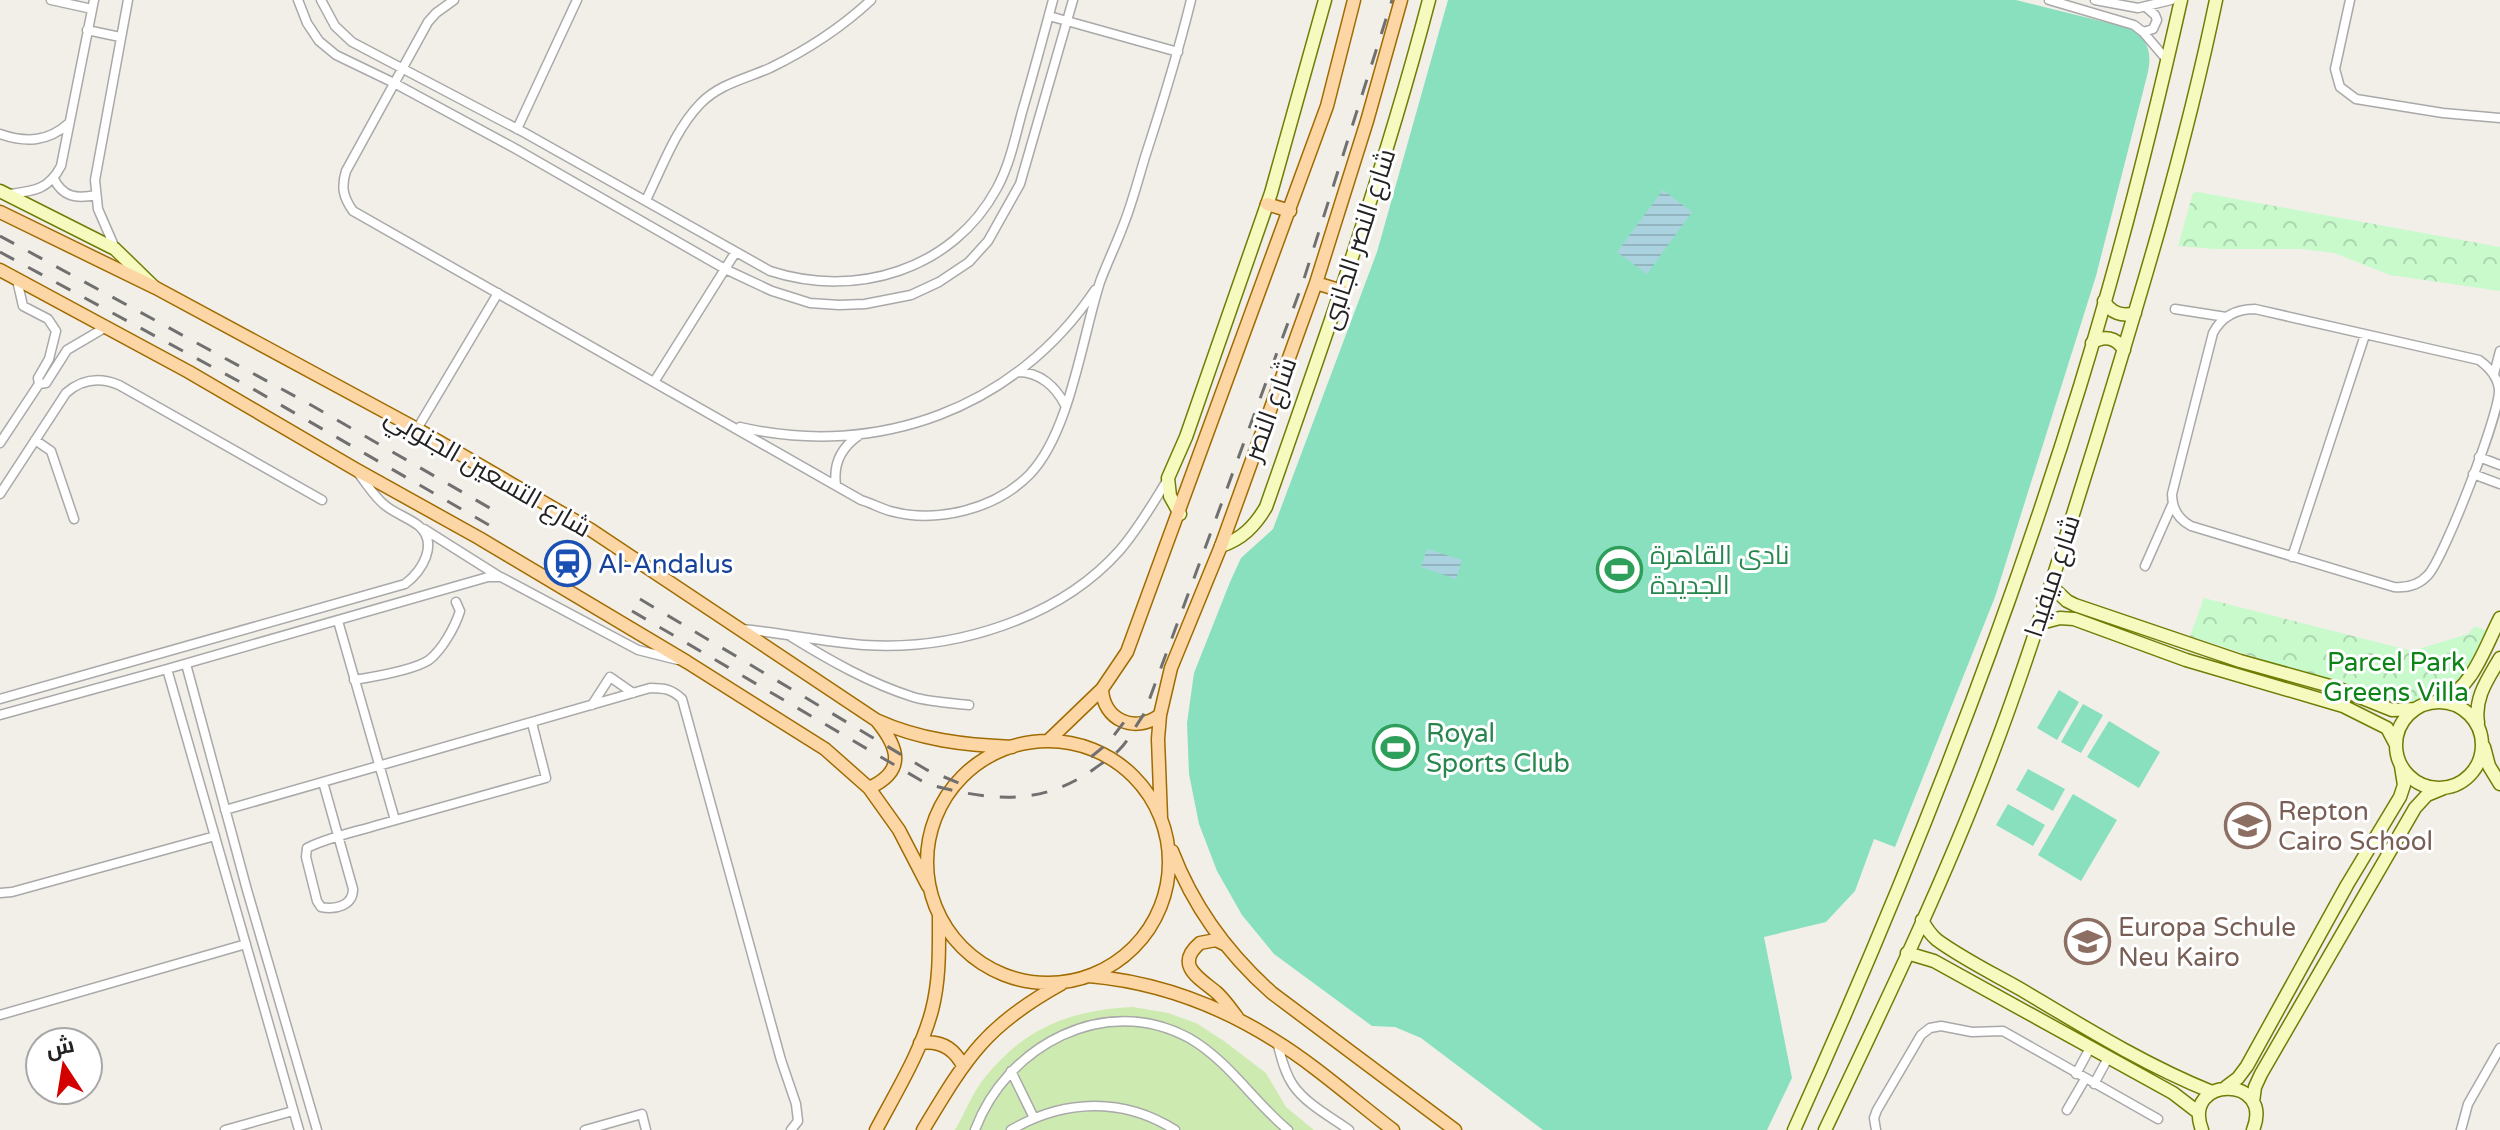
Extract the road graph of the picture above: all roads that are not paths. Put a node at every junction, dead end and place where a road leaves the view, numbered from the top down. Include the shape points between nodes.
1 (51, 0) edge
2 (128, 0) edge
3 (298, 0) edge
4 (321, 0) edge
5 (454, 0) edge
6 (577, 0) edge
7 (871, 0) edge
8 (1053, 0) edge
9 (1073, 0) edge
10 (1191, 0) edge
11 (1325, 0) edge
12 (1354, 0) edge
13 (1401, 0) edge
14 (1429, 0) edge
15 (2049, 0) edge
16 (2095, 0) edge
17 (2171, 0) edge
18 (2181, 0) edge
19 (2216, 0) edge
20 (2350, 0) edge
21 (93, 4) edge
22 (2147, 8) junction
23 (1049, 16) junction
24 (1068, 22) junction
25 (87, 30) junction
26 (2143, 32) junction
27 (120, 37) junction
28 (1178, 52) junction
29 (2167, 60) junction
30 (402, 67) junction
31 (394, 83) junction
32 (2500, 118) edge
33 (69, 122) junction
34 (517, 129) junction
35 (0, 134) edge
36 (501, 141) junction
37 (516, 149) junction
38 (54, 179) junction
39 (2, 194) edge
40 (96, 195) junction
41 (646, 200) junction
42 (1267, 204) junction
43 (1290, 211) junction
44 (0, 212) edge
45 (115, 249) junction
46 (735, 253) junction
47 (725, 269) junction
48 (0, 270) edge
49 (17, 279) junction
50 (1101, 281) junction
51 (1316, 283) junction
52 (156, 288) junction
53 (1342, 291) junction
54 (498, 293) junction
55 (2104, 301) junction
56 (2175, 309) dead end
57 (2135, 313) junction
58 (2226, 317) junction
59 (106, 327) junction
60 (2365, 335) junction
61 (2092, 343) junction
62 (2124, 350) junction
63 (2500, 351) edge
64 (1018, 372) junction
65 (2494, 374) junction
66 (654, 382) junction
67 (39, 384) junction
68 (1065, 406) junction
69 (731, 425) junction
70 (417, 429) junction
71 (859, 436) junction
72 (35, 440) junction
73 (0, 443) edge
74 (2479, 457) junction
75 (2500, 465) edge
76 (355, 469) junction
77 (2473, 474) junction
78 (1168, 478) junction
79 (2500, 484) edge
80 (836, 485) junction
81 (0, 494) edge
82 (322, 500) dead end
83 (2172, 505) junction
84 (1180, 514) junction
85 (74, 519) dead end
86 (420, 527) junction
87 (1221, 546) junction
88 (2292, 557) junction
89 (2145, 566) dead end
90 (501, 577) junction
91 (2051, 586) junction
92 (388, 590) junction
93 (456, 602) dead end
94 (392, 606) junction
95 (2500, 618) edge
96 (338, 621) junction
97 (2037, 624) junction
98 (739, 629) junction
99 (786, 633) junction
100 (2175, 639) junction
101 (2170, 655) junction
102 (2500, 658) edge
103 (687, 662) junction
104 (186, 664) junction
105 (167, 669) junction
106 (354, 680) junction
107 (36, 689) junction
108 (1102, 689) junction
109 (633, 693) junction
110 (0, 699) edge
111 (2437, 702) junction
112 (40, 704) junction
113 (592, 705) junction
114 (969, 705) dead end
115 (197, 706) junction
116 (2415, 709) junction
117 (179, 710) junction
118 (0, 715) edge
119 (1160, 715) junction
120 (876, 720) junction
121 (532, 723) junction
122 (2479, 726) junction
123 (1048, 741) junction
124 (2482, 741) junction
125 (2396, 745) junction
126 (1012, 747) junction
127 (2401, 766) junction
128 (379, 767) junction
129 (323, 782) junction
130 (2460, 782) junction
131 (2500, 785) edge
132 (869, 788) junction
133 (2444, 788) junction
134 (225, 810) junction
135 (1161, 818) junction
136 (395, 820) junction
137 (215, 836) junction
138 (1166, 836) junction
139 (338, 837) junction
140 (928, 886) junction
141 (247, 890) junction
142 (0, 893) edge
143 (231, 894) junction
144 (939, 916) junction
145 (1922, 920) junction
146 (246, 944) junction
147 (1226, 945) junction
148 (1907, 953) junction
149 (1972, 961) junction
150 (1089, 976) junction
151 (1963, 977) junction
152 (2003, 979) junction
153 (1067, 981) junction
154 (1995, 995) junction
155 (0, 1015) edge
156 (1240, 1020) junction
157 (1277, 1041) junction
158 (920, 1043) junction
159 (2090, 1048) junction
160 (2500, 1048) edge
161 (2108, 1058) junction
162 (963, 1066) junction
163 (1011, 1071) junction
164 (2076, 1074) junction
165 (2090, 1082) junction
166 (2226, 1087) junction
167 (2212, 1092) junction
168 (2253, 1102) junction
169 (2067, 1110) dead end
170 (293, 1111) junction
171 (2199, 1113) junction
172 (1034, 1118) junction
173 (2158, 1119) dead end
174 (225, 1130) edge
175 (299, 1130) edge
176 (317, 1130) edge
177 (585, 1130) edge
178 (646, 1130) edge
179 (791, 1130) edge
180 (876, 1130) edge
181 (923, 1130) edge
182 (975, 1130) edge
183 (1011, 1130) edge
184 (1175, 1130) edge
185 (1288, 1130) edge
186 (1349, 1130) edge
187 (1393, 1130) edge
188 (1455, 1130) edge
189 (1794, 1130) edge
190 (1825, 1130) edge
191 (1876, 1130) edge
192 (2202, 1130) edge
193 (2253, 1130) edge
194 (2461, 1130) edge

1 - 21 street
2 - 27 street
3 - 31 street via 319,41
4 - 30 street via 335,26 352,42
5 - 30 street via 428,22
6 - 34 street
7 - 41 street via 818,41 701,102
8 - 23 street
9 - 24 street
10 - 28 street
11 - 42 street
12 - 43 main road, شارع النصر via 1327,106
13 - 51 main road, شارع النصر
14 - 53 street, شارع النصر الجانبى
15 - 26 street
16 - 22 street
17 - 22 street
18 - 29 street, شارع ميفيدا
19 - 57 street, شارع ميفيدا
20 - 32 street via 2335,69 2340,87 2356,99
21 - 25 street
22 - 26 street via 2157,20 2153,29
23 - 24 street
23 - 46 street via 1002,177 981,212 948,246 907,269 846,283 785,276
24 - 28 street
24 - 47 street via 1020,184 988,241 969,262 911,295 865,304 810,303
25 - 27 street
25 - 33 street
26 - 29 street
27 - 40 street via 96,166
28 - 50 street
29 - 55 street, شارع ميفيدا
30 - 31 street
30 - 34 street
31 - 36 street
31 - 54 street via 346,171 345,199 353,211
33 - 35 street via 56,133 33,140
33 - 38 street
34 - 36 street via 500,133
34 - 37 street via 525,144
34 - 41 street
36 - 37 street
37 - 47 street
38 - 39 street via 36,190
38 - 40 street via 75,198
39 - 45 street
40 - 45 street
41 - 46 street
42 - 43 main road
42 - 78 street
43 - 84 main road, شارع النصر
44 - 52 main road, شارع التسعين الجنوبي
45 - 52 street
46 - 47 street
47 - 66 street
48 - 49 main road
49 - 59 main road
49 - 67 street via 23,306 48,319 56,331
50 - 64 street via 1072,321
50 - 68 street
51 - 53 main road
51 - 87 main road, شارع النصر
52 - 70 main road, شارع التسعين الجنوبي
53 - 87 street, شارع النصر الجانبى via 1266,507 1246,533
54 - 66 street
54 - 70 street
55 - 57 street via 2115,312
55 - 61 street, شارع ميفيدا
56 - 58 street
57 - 62 street, شارع ميفيدا
58 - 60 street via 2255,309
58 - 83 street via 2211,340
59 - 67 street via 67,350 46,383
59 - 76 main road
60 - 65 street via 2479,360
60 - 88 street
61 - 62 street via 2112,339
61 - 189 street, شارع ميفيدا via 1993,645 1863,978
62 - 91 street, شارع ميفيدا
63 - 65 street
64 - 68 street via 1046,381
64 - 71 street via 950,411
65 - 74 street via 2498,400
66 - 69 street
67 - 73 street
68 - 80 street via 1046,454 1029,475 985,504 923,516 891,511
69 - 71 street via 795,437
69 - 80 street
70 - 98 main road, شارع التسعين الجنوبي via 591,530
71 - 80 street via 837,461
72 - 81 street
72 - 82 street via 72,387 110,381
72 - 85 street via 51,451
74 - 75 street
74 - 77 street
76 - 86 street via 385,505
76 - 103 main road
77 - 79 street
77 - 88 street via 2434,568 2417,583 2394,587
78 - 84 street
78 - 99 street via 1138,527 1095,575 1006,624 901,645
83 - 88 street via 2191,526
83 - 89 street
84 - 108 main road, شارع النصر via 1127,652
86 - 90 street
86 - 92 street via 428,545 425,560 412,579
87 - 119 main road, شارع النصر via 1171,668
90 - 94 street via 479,578
90 - 103 street via 638,650
91 - 97 street, شارع ميفيدا
91 - 100 street via 2075,605
92 - 94 street
92 - 107 street
93 - 106 street via 457,620 428,660
94 - 96 street
95 - 111 street via 2466,683
96 - 104 street
96 - 106 street
97 - 101 street via 2074,619
97 - 145 street, شارع ميفيدا via 1990,760
98 - 99 street
98 - 120 main road, شارع التسعين الجنوبي
99 - 114 street via 871,681 916,698
100 - 101 street
100 - 116 street via 2392,710
101 - 125 street via 2343,706 2387,728
102 - 122 street via 2480,692
103 - 132 main road via 825,749
104 - 105 street
104 - 115 street
105 - 112 street
105 - 117 street
106 - 128 street
107 - 110 street
107 - 112 street
108 - 119 main road via 1107,708 1122,721 1142,724
108 - 123 main road, شارع النصر
109 - 113 street
109 - 113 street via 610,677
109 - 179 street via 665,688 682,699 796,1104 798,1121
111 - 116 street
111 - 122 street via 2462,708
112 - 118 street
113 - 121 street
115 - 117 street
115 - 134 street
116 - 125 street via 2398,731
117 - 137 street
119 - 135 main road, شارع النصر
120 - 126 main road, شارع التسعين الجنوبي via 951,743
120 - 132 main road via 892,742 896,761 888,777
121 - 128 street
121 - 136 street via 546,778
122 - 124 street
123 - 126 main road
123 - 135 main road via 1107,757 1130,773
124 - 130 street via 2478,765
124 - 131 street
125 - 127 street
126 - 140 main road via 973,767 945,798 930,832
127 - 133 street via 2415,780
127 - 166 street via 2400,797 2247,1066
128 - 129 street
128 - 136 street
129 - 134 street
129 - 139 street
130 - 131 street
130 - 133 street
132 - 140 main road via 899,830
133 - 168 street via 2415,808 2261,1074
134 - 141 street
135 - 138 main road
136 - 139 street
137 - 142 street
137 - 143 street
138 - 147 main road via 1192,893
138 - 150 main road via 1168,879 1158,913 1133,948
139 - 139 street via 306,850 317,901 325,908 353,897
140 - 144 main road
141 - 143 street
141 - 176 street
143 - 146 street
144 - 153 main road via 952,937 989,968 1015,979
144 - 158 main road via 937,987
145 - 148 street, شارع ميفيدا
145 - 149 street via 1937,940
146 - 155 street
146 - 170 street
147 - 156 main road via 1200,943 1189,965
147 - 188 main road via 1272,993
148 - 151 street
148 - 190 street, شارع ميفيدا
149 - 151 street
149 - 152 street
150 - 153 main road
150 - 156 main road via 1159,987
151 - 154 street
152 - 154 street
152 - 167 street via 2157,1068
153 - 162 main road via 1002,1022
154 - 159 street
156 - 157 main road
157 - 186 street via 1293,1085
157 - 187 main road
158 - 162 main road via 946,1046
158 - 180 main road
159 - 161 street
159 - 164 street
160 - 194 street via 2468,1104
161 - 165 street
161 - 171 street
162 - 181 main road
163 - 172 street
163 - 182 street via 988,1100
163 - 185 street via 1037,1048 1076,1030 1101,1023 1142,1023 1187,1037 1219,1058
164 - 165 street
164 - 191 street via 2003,1031 1936,1027 1918,1040 1877,1110
165 - 169 street
165 - 173 street
166 - 167 street
166 - 168 street
167 - 171 street
168 - 193 street
170 - 174 street
170 - 175 street
171 - 192 street
172 - 183 street
172 - 184 street via 1109,1105
177 - 178 street via 642,1114

